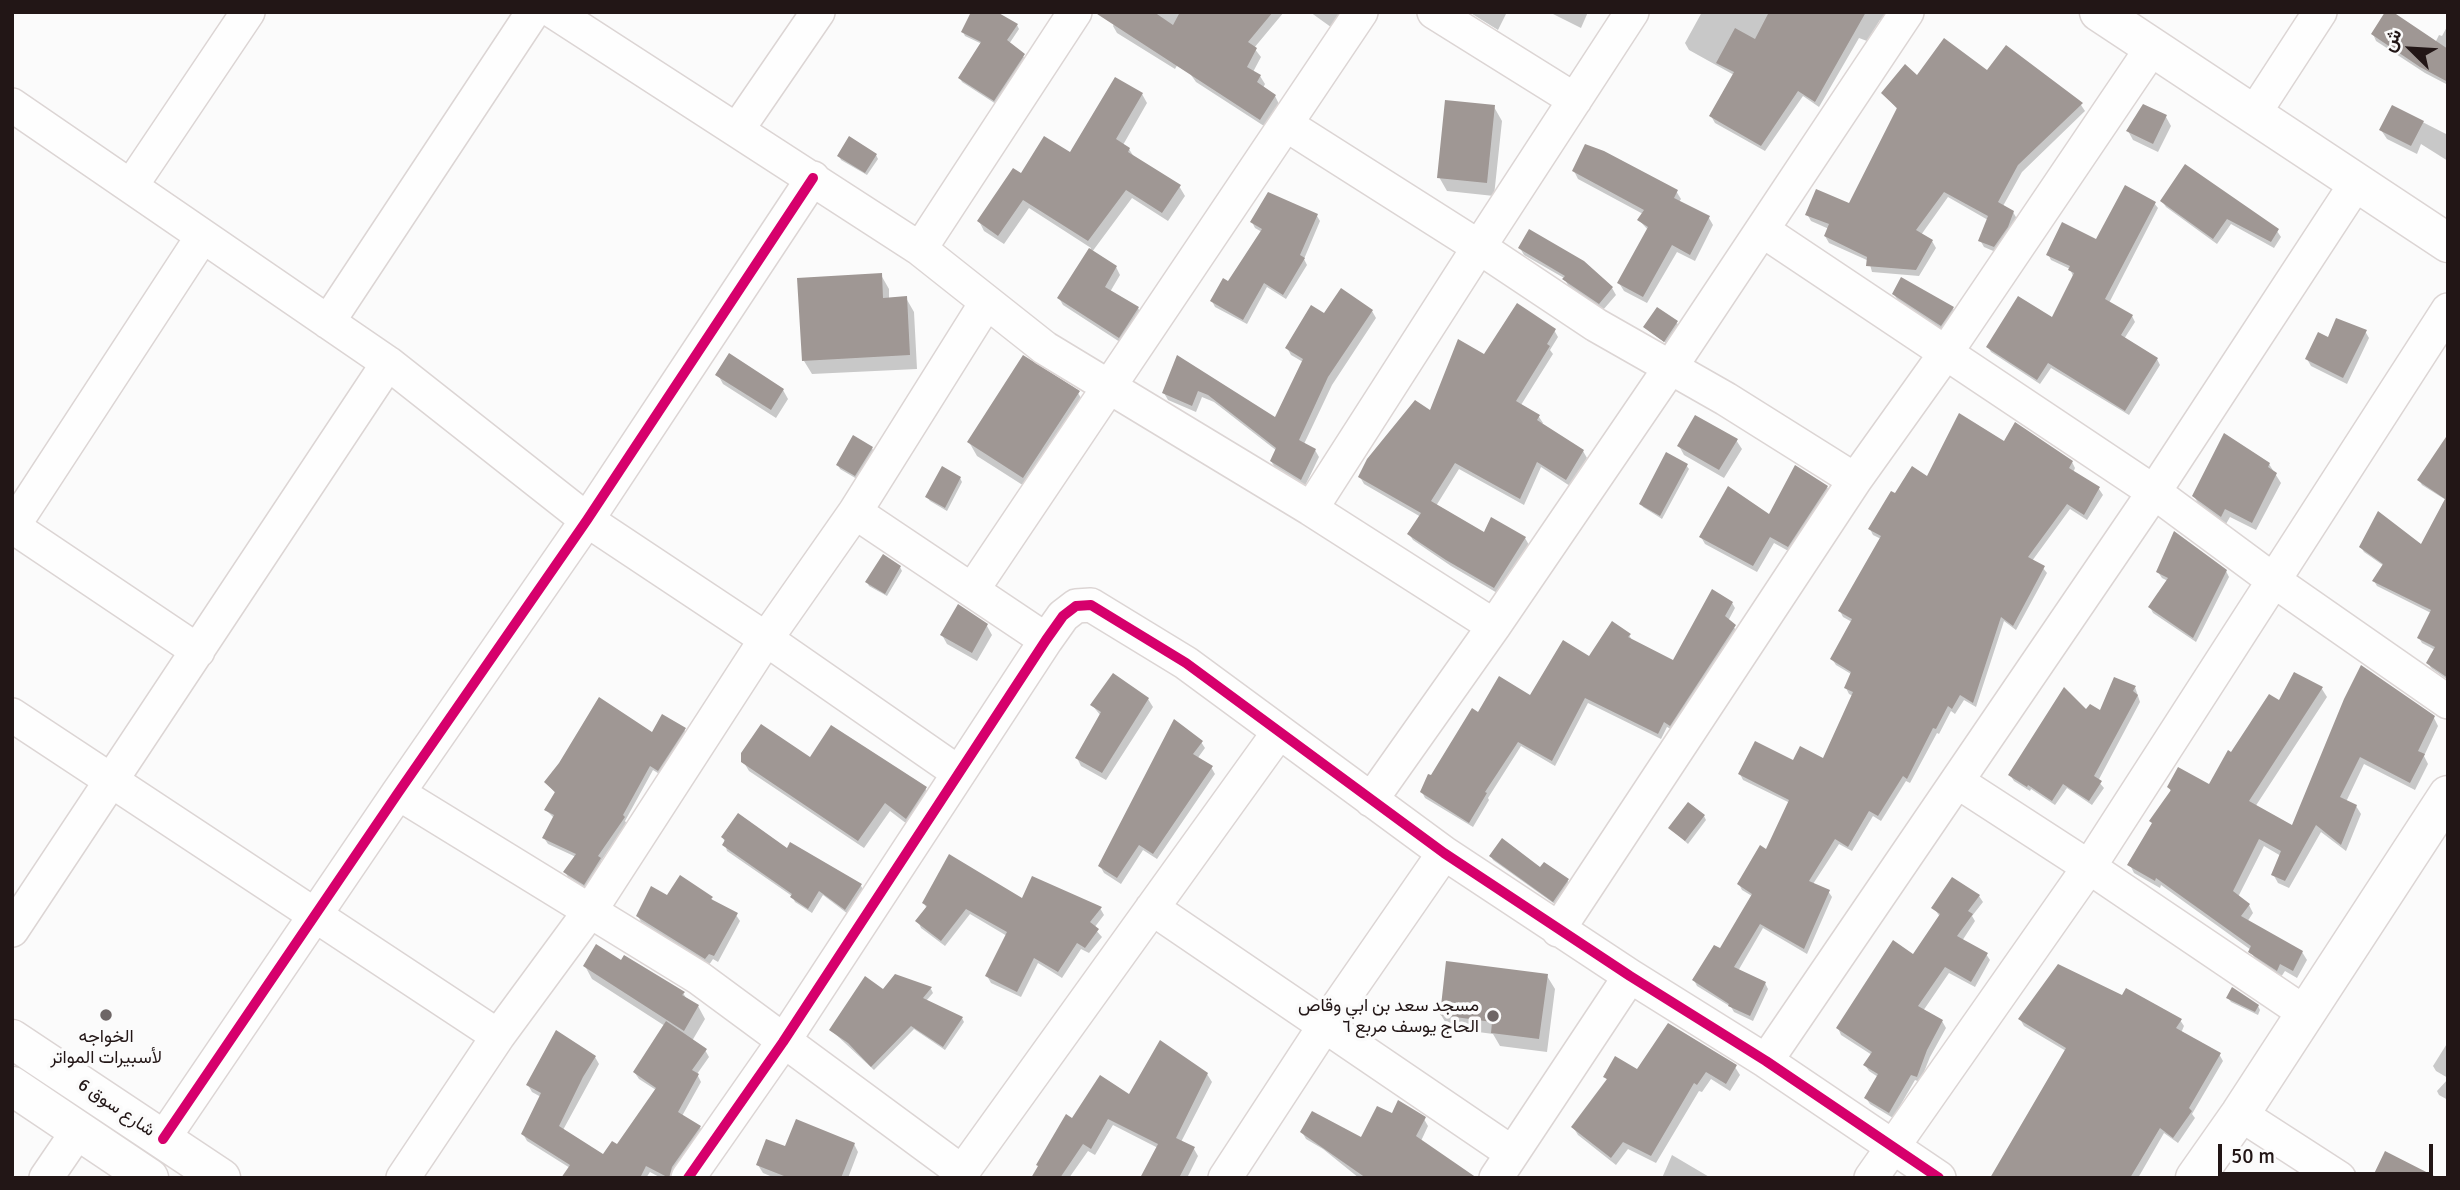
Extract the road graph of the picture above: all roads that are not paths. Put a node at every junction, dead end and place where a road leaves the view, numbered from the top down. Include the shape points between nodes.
1 (248, 12) edge
2 (533, 12) edge
3 (554, 12) edge
4 (818, 12) edge
5 (1074, 12) edge
6 (1361, 12) edge
7 (1434, 12) edge
8 (1632, 12) edge
9 (1907, 12) edge
10 (2099, 12) edge
11 (2320, 12) edge
12 (2152, 48) junction
13 (1575, 100) junction
14 (2253, 115) junction
15 (17, 118) edge
16 (1287, 125) junction
17 (737, 130) junction
18 (813, 178) junction
19 (2357, 182) junction
20 (131, 186) junction
21 (1762, 230) junction
22 (2445, 236) edge
23 (202, 237) junction
24 (1479, 247) junction
25 (920, 248) junction
26 (986, 303) junction
27 (2448, 310) edge
28 (328, 322) junction
29 (1945, 354) junction
30 (388, 363) junction
31 (1670, 368) junction
32 (1110, 387) junction
33 (1855, 480) junction
34 (2154, 492) junction
35 (1311, 509) junction
36 (855, 512) junction
37 (587, 520) junction
38 (13, 527) edge
39 (2273, 580) junction
40 (973, 589) junction
41 (1494, 626) junction
42 (766, 639) junction
43 (1046, 640) junction
44 (198, 651) junction
45 (2448, 702) edge
46 (12, 715) edge
47 (1279, 732) junction
48 (959, 773) junction
49 (112, 781) junction
50 (1958, 782) junction
51 (398, 793) junction
52 (2448, 794) edge
53 (1371, 800) junction
54 (1444, 853) junction
55 (2089, 867) junction
56 (1152, 908) junction
57 (590, 911) junction
58 (315, 915) junction
59 (12, 930) edge
60 (1558, 930) junction
61 (1630, 976) junction
62 (2305, 1013) junction
63 (1325, 1025) junction
64 (498, 1035) junction
65 (12, 1039) edge
66 (783, 1042) junction
67 (1766, 1061) junction
68 (12, 1086) edge
69 (2240, 1114) junction
70 (78, 1131) junction
71 (163, 1139) junction
72 (1892, 1146) junction
73 (1504, 1165) edge
74 (696, 1175) edge
75 (960, 1175) edge
76 (46, 1178) edge
77 (149, 1178) edge
78 (221, 1178) edge
79 (403, 1178) edge
80 (1225, 1178) edge
81 (1871, 1178) edge
82 (1938, 1178) edge
83 (2195, 1178) edge
84 (2339, 1178) edge

1 - 20 street
2 - 28 street
3 - 17 street
4 - 17 street
5 - 25 street
6 - 16 street
7 - 13 street
8 - 13 street
9 - 21 street
10 - 12 street
11 - 14 street
12 - 14 street
12 - 29 street
13 - 24 street
14 - 19 street
15 - 20 street
16 - 24 street
16 - 32 street
17 - 18 street
18 - 25 street
18 - 37 street
19 - 22 street
19 - 34 street
20 - 23 street
21 - 29 street
21 - 31 street
23 - 28 street
23 - 38 street
24 - 31 street
24 - 35 street
25 - 26 street
26 - 32 street via 1045,348
26 - 36 street
27 - 39 street
28 - 30 street
29 - 33 street
29 - 34 street
30 - 37 street
30 - 44 street
31 - 33 street
31 - 41 street
32 - 35 street
32 - 40 street
33 - 60 street
34 - 39 street
34 - 50 street
35 - 41 street
36 - 40 street
36 - 42 street
37 - 42 street
37 - 51 street
38 - 44 street
39 - 45 street
39 - 55 street
40 - 43 street
41 - 53 street
42 - 48 street
42 - 57 street
43 - 47 street via 1063,616 1076,606 1091,604 1186,663
43 - 48 street
44 - 49 street
46 - 49 street
47 - 53 street
47 - 56 street
48 - 66 street
49 - 58 street
49 - 59 street
50 - 55 street
50 - 67 street
51 - 57 street
51 - 58 street
52 - 62 street
53 - 54 street
54 - 60 street
54 - 63 street
55 - 62 street
55 - 72 street
56 - 63 street
56 - 75 street
57 - 64 street
57 - 66 street via 699,978
58 - 64 street
58 - 71 street
60 - 61 street
61 - 67 street
61 - 73 street
62 - 69 street
63 - 73 street
63 - 80 street
64 - 79 street
65 - 71 street, شارع سوق 6
66 - 74 street
66 - 75 street
67 - 72 street
68 - 70 street
69 - 83 street
69 - 84 street
70 - 76 street
70 - 77 street
71 - 78 street, شارع سوق 6
72 - 81 street
72 - 82 street

